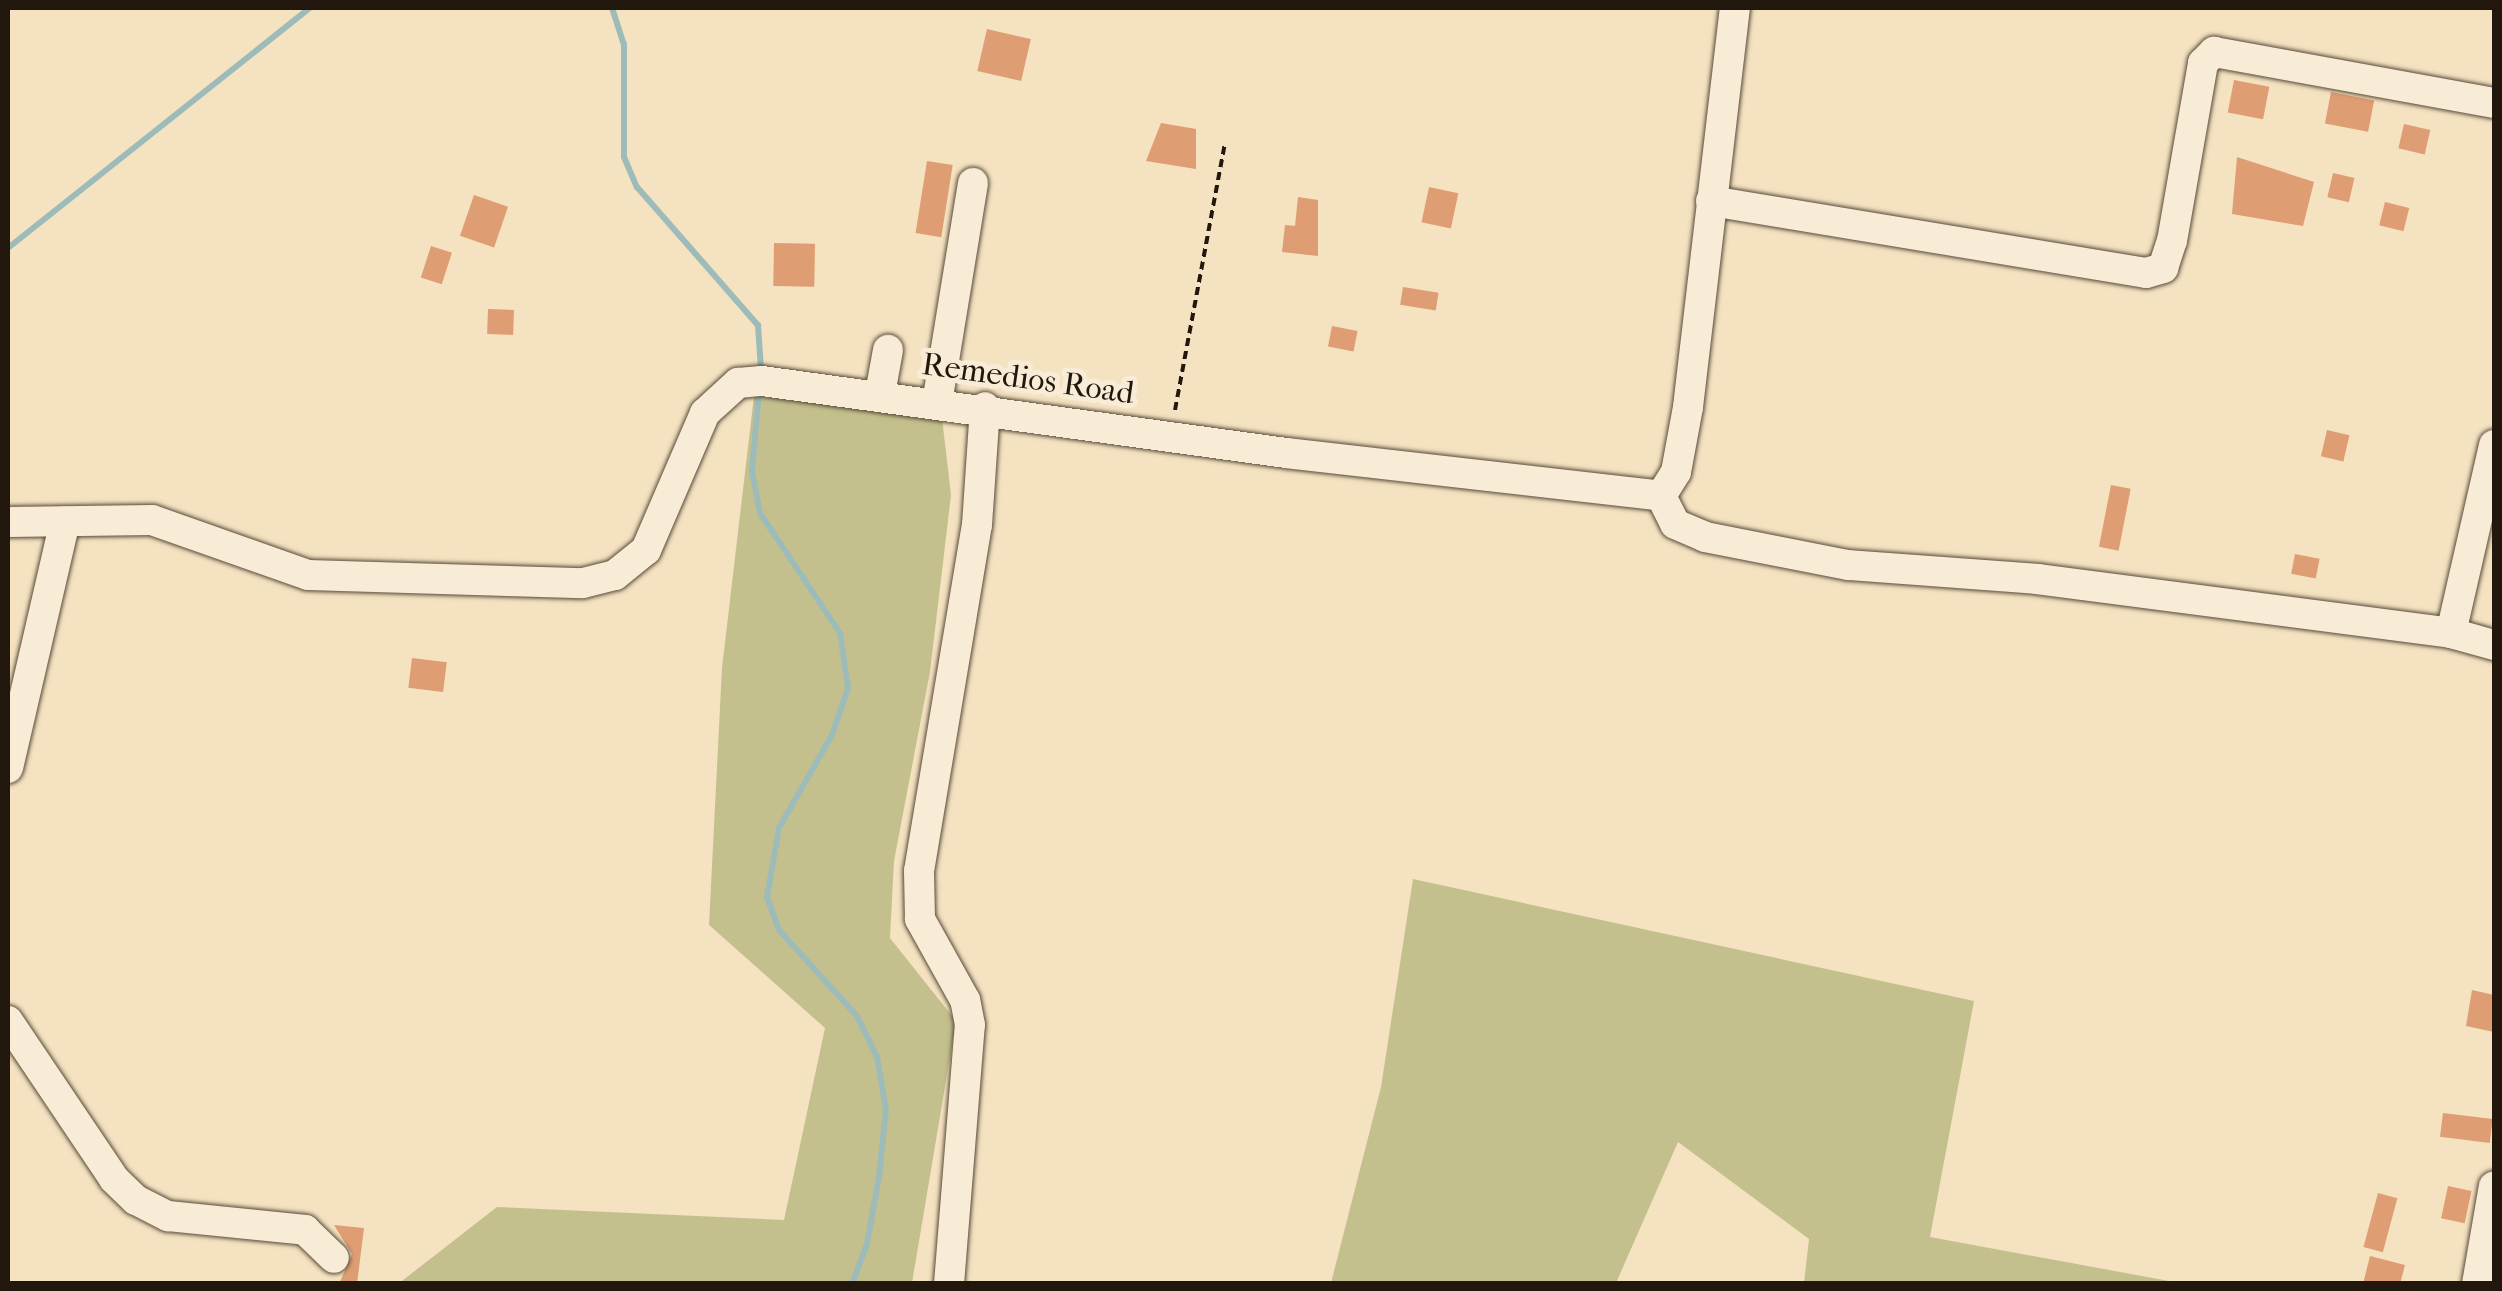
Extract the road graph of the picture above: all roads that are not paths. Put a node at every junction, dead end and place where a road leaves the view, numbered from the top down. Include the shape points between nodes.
1 (1735, 8) edge
2 (2494, 103) edge
3 (973, 183) dead end
4 (1710, 202) junction
5 (888, 350) dead end
6 (880, 394) junction
7 (937, 403) junction
8 (984, 407) junction
9 (2494, 445) edge
10 (1661, 496) junction
11 (65, 521) junction
12 (8, 522) edge
13 (2451, 633) junction
14 (2494, 645) edge
15 (8, 768) edge
16 (8, 1021) edge
17 (2494, 1186) edge
18 (334, 1258) dead end
19 (948, 1284) edge
20 (2477, 1284) edge

1 - 4 street
2 - 4 street via 2214,52 2203,62 2172,241 2163,268 2146,273
3 - 7 street
4 - 10 street via 1688,407 1676,472
5 - 6 street
6 - 7 street, Remedios Road
6 - 11 street, Remedios Road via 762,381 722,393 705,412 646,550 615,575 583,583 308,575 152,520
7 - 8 street, Remedios Road
8 - 10 street, Remedios Road
8 - 19 street via 977,525 918,871 920,919 965,1000 970,1025
9 - 13 street
10 - 13 street via 1676,524 1705,537 1848,565 2037,579
11 - 12 street, Remedios Road
11 - 15 street
13 - 14 street
16 - 18 street via 114,1179 136,1200 168,1216 305,1230
17 - 20 street

